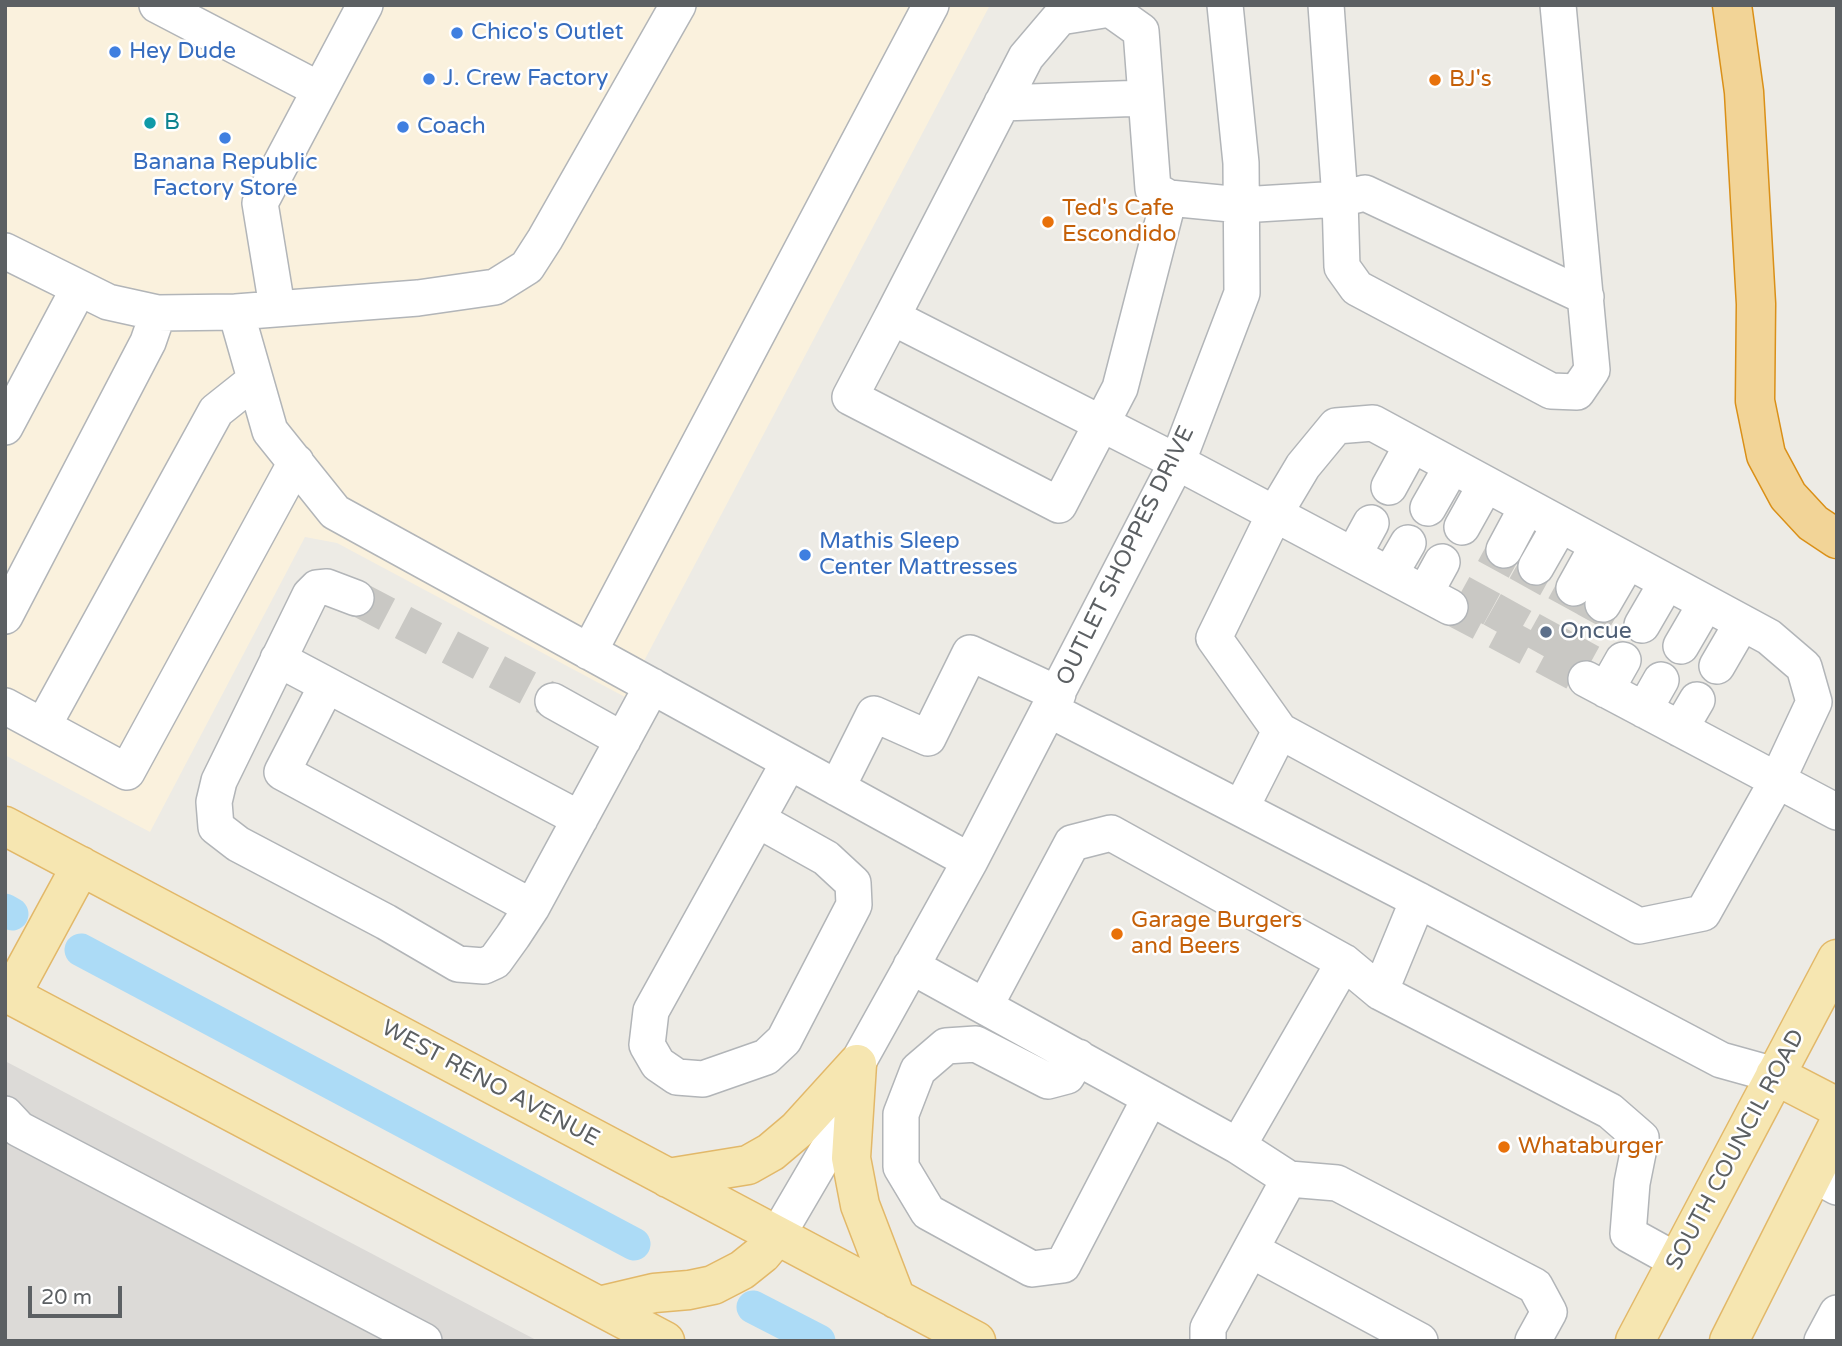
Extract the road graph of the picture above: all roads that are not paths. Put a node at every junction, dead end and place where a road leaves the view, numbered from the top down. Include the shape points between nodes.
1 (157, 5) edge
2 (365, 5) edge
3 (678, 5) edge
4 (931, 5) edge
5 (1225, 5) edge
6 (1326, 5) edge
7 (1558, 5) edge
8 (1732, 5) edge
9 (320, 90) junction
10 (1146, 98) junction
11 (1002, 103) junction
12 (1169, 198) junction
13 (1340, 199) junction
14 (1241, 205) junction
15 (5, 251) edge
16 (79, 288) junction
17 (1586, 297) junction
18 (277, 307) junction
19 (236, 312) junction
20 (158, 313) junction
21 (892, 317) junction
22 (256, 380) junction
23 (1102, 425) junction
24 (5, 427) edge
25 (1412, 444) junction
26 (296, 462) junction
27 (1177, 462) junction
28 (1452, 466) junction
29 (1486, 484) junction
30 (1390, 487) dead end
31 (1527, 506) junction
32 (1428, 508) dead end
33 (1275, 513) junction
34 (1371, 523) dead end
35 (1560, 525) junction
36 (1462, 527) dead end
37 (1837, 539) edge
38 (1408, 543) dead end
39 (1504, 550) tunnel mouth
40 (1613, 553) junction
41 (1354, 554) junction
42 (1442, 562) dead end
43 (1536, 567) tunnel mouth
44 (1390, 574) junction
45 (1667, 582) junction
46 (1589, 596) tunnel mouth
47 (356, 598) tunnel mouth
48 (1706, 603) junction
49 (5, 616) edge
50 (1742, 622) junction
51 (1642, 625) dead end
52 (1681, 646) dead end
53 (589, 652) junction
54 (278, 659) junction
55 (1623, 660) dead end
56 (1717, 666) dead end
57 (1661, 680) dead end
58 (327, 685) junction
59 (652, 686) junction
60 (553, 701) tunnel mouth
61 (1054, 702) junction
62 (5, 706) edge
63 (1644, 710) junction
64 (43, 726) junction
65 (1280, 731) junction
66 (623, 740) junction
67 (789, 762) junction
68 (1777, 781) junction
69 (837, 788) junction
70 (1241, 808) junction
71 (1837, 812) edge
72 (580, 819) junction
73 (758, 820) junction
74 (5, 826) edge
75 (970, 861) junction
76 (81, 866) junction
77 (1418, 900) junction
78 (532, 907) junction
79 (1837, 959) edge
80 (1344, 962) junction
81 (911, 966) junction
82 (1380, 992) junction
83 (7, 997) edge
84 (985, 1006) junction
85 (1077, 1057) junction
86 (857, 1065) junction
87 (1775, 1075) junction
88 (1150, 1097) junction
89 (1837, 1107) edge
90 (5, 1114) edge
91 (1837, 1127) edge
92 (1238, 1146) junction
93 (668, 1178) junction
94 (1289, 1179) junction
95 (1825, 1180) edge
96 (777, 1236) junction
97 (1251, 1250) junction
98 (1677, 1261) junction
99 (896, 1299) junction
100 (599, 1306) junction
101 (1837, 1313) edge
102 (659, 1339) edge
103 (424, 1341) edge
104 (976, 1341) edge
105 (1208, 1341) edge
106 (1420, 1341) edge
107 (1533, 1341) edge
108 (1635, 1341) edge
109 (1729, 1341) edge
110 (1822, 1341) edge

1 - 9 street
2 - 9 street
3 - 18 street via 527,267 495,288
4 - 53 street
5 - 14 street, OUTLET SHOPPES DRIVE
6 - 13 street
7 - 17 street
8 - 37 highway via 1744,92 1756,303 1755,401 1766,455 1788,496
9 - 18 street via 260,203
10 - 11 street
10 - 11 street via 1141,31 1110,9 1060,17 1026,57
10 - 12 street via 1153,189
11 - 21 street
12 - 14 street
12 - 23 street via 1120,388
13 - 14 street
13 - 17 street via 1365,192
13 - 17 street via 1342,267 1357,288 1551,391 1577,393 1592,370
14 - 27 street, OUTLET SHOPPES DRIVE via 1242,293
15 - 16 street
16 - 20 street via 108,302
16 - 24 street
18 - 19 street
19 - 20 street
19 - 22 street
20 - 49 street via 148,342
21 - 23 street
21 - 23 street via 850,397 1059,505
22 - 26 street via 270,430
22 - 64 street via 216,411
23 - 27 street
25 - 28 street
25 - 30 street
25 - 33 street via 1373,423 1335,426 1303,466
26 - 53 street via 335,512
26 - 64 street via 127,772
27 - 33 street
27 - 61 street, OUTLET SHOPPES DRIVE
28 - 29 street
28 - 32 street
29 - 31 street
29 - 36 street
31 - 35 street
31 - 39 street
33 - 41 street
33 - 65 street via 1214,638
34 - 41 street
35 - 40 street
35 - 43 street
38 - 44 street
40 - 45 street
40 - 46 street
41 - 44 street
42 - 44 street via 1438,600
45 - 48 street
45 - 51 street
47 - 54 street via 317,587
48 - 50 street
48 - 52 street
50 - 56 street
50 - 68 street via 1769,636 1804,667 1814,702
53 - 59 street
54 - 58 street
54 - 78 street via 219,781 214,802 216,827 238,844 458,964 484,966 495,961
55 - 63 street via 1596,684
57 - 63 street
58 - 72 street
58 - 78 street via 282,772
59 - 66 street
59 - 67 street
60 - 66 street
61 - 69 street via 970,653 928,738 874,714
61 - 70 street
61 - 75 street, OUTLET SHOPPES DRIVE
62 - 64 street
63 - 68 street via 1688,715
65 - 68 street via 1639,926 1703,913
65 - 70 street
66 - 72 street
67 - 69 street
67 - 73 street
68 - 71 street
69 - 75 street
70 - 77 street
72 - 78 street
73 - 73 street via 826,858 853,883 855,905 784,1040 766,1057 703,1079 677,1077 657,1064 647,1045 651,1011
74 - 76 main road, WEST RENO AVENUE
75 - 81 street, OUTLET SHOPPES DRIVE
76 - 83 main road
76 - 93 main road, WEST RENO AVENUE
77 - 82 street
77 - 87 street via 1721,1060
79 - 87 main road, SOUTH COUNCIL ROAD
80 - 82 street
80 - 84 street via 1111,833 1072,843
80 - 92 street
81 - 84 street
81 - 86 street, OUTLET SHOPPES DRIVE
82 - 98 street via 1610,1111 1641,1138 1628,1234
83 - 100 main road
84 - 85 street
85 - 88 street
85 - 88 street via 1068,1076 1048,1081 976,1044 946,1046 918,1070 901,1114 901,1167 928,1212 1032,1269 1063,1265
86 - 93 main road via 771,1152 748,1165
86 - 96 street, OUTLET SHOPPES DRIVE via 832,1142
86 - 99 main road via 851,1158 860,1205
87 - 89 main road
87 - 98 main road, SOUTH COUNCIL ROAD
88 - 92 street
90 - 103 street via 19,1129
91 - 95 main road
92 - 94 street
93 - 96 main road, WEST RENO AVENUE
94 - 97 street
94 - 107 street via 1337,1183 1535,1286 1549,1312
95 - 109 main road
96 - 99 main road, WEST RENO AVENUE
96 - 100 main road via 742,1270 713,1285
97 - 105 street via 1208,1328
97 - 106 street
98 - 108 main road, SOUTH COUNCIL ROAD
99 - 104 main road, WEST RENO AVENUE
100 - 102 main road
101 - 110 street

